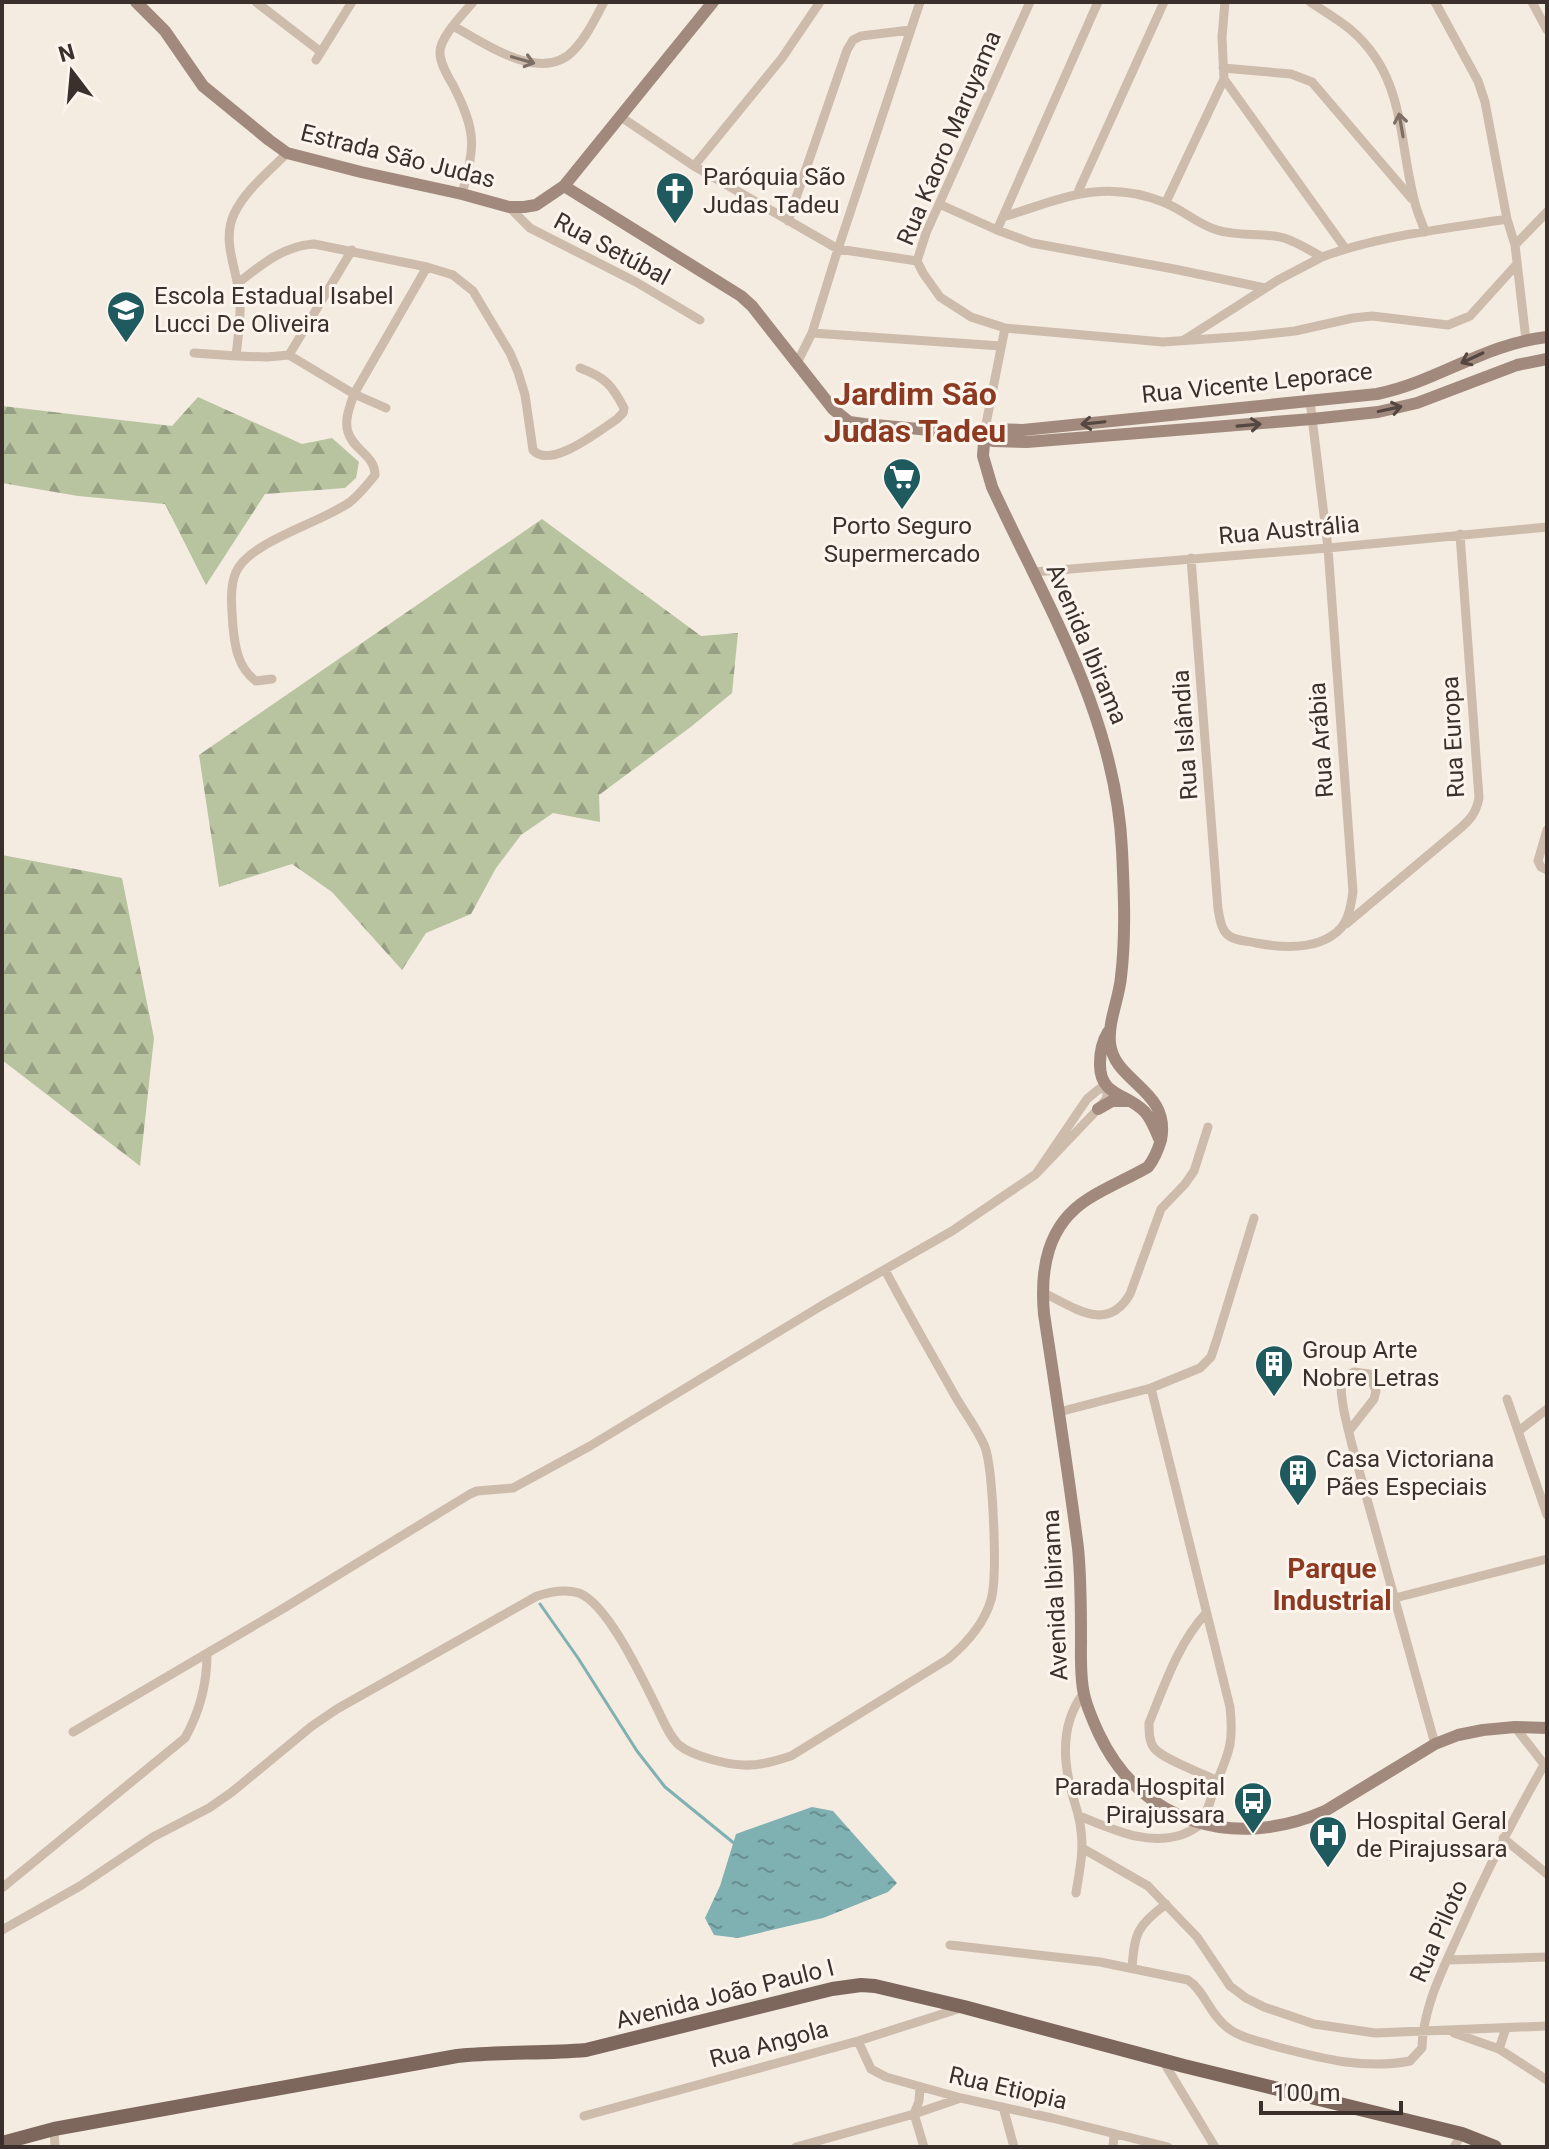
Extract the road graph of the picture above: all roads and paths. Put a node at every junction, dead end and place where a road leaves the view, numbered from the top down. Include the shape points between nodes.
1 (136, 2) edge
2 (256, 2) edge
3 (352, 2) edge
4 (473, 2) edge
5 (604, 2) edge
6 (713, 2) edge
7 (820, 2) edge
8 (920, 2) edge
9 (1030, 2) edge
10 (1098, 2) edge
11 (1164, 2) edge
12 (1225, 2) edge
13 (1310, 2) edge
14 (1435, 2) edge
15 (1532, 2) edge
16 (453, 26) junction
17 (910, 30) junction
18 (1547, 30) edge
19 (1224, 74) junction
20 (621, 117) junction
21 (287, 153) junction
22 (694, 166) junction
23 (1408, 168) junction
24 (1395, 178) junction
25 (564, 186) junction
26 (462, 194) junction
27 (1077, 194) junction
28 (1166, 202) junction
29 (1415, 202) junction
30 (939, 204) junction
31 (509, 207) junction
32 (1547, 212) edge
33 (1003, 217) junction
34 (1507, 219) junction
35 (788, 221) junction
36 (997, 230) junction
37 (1425, 232) junction
38 (1515, 245) junction
39 (1345, 248) junction
40 (838, 249) junction
41 (352, 250) junction
42 (1322, 257) junction
43 (917, 261) junction
44 (1517, 264) junction
45 (427, 267) junction
46 (238, 283) junction
47 (1265, 288) junction
48 (700, 320) dead end
49 (1005, 328) junction
50 (1547, 328) edge
51 (812, 333) junction
52 (1536, 338) edge
53 (1180, 342) junction
54 (1001, 346) junction
55 (194, 353) dead end
56 (289, 355) junction
57 (236, 356) junction
58 (1547, 359) edge
59 (797, 363) junction
60 (580, 368) dead end
61 (354, 394) junction
62 (1310, 401) junction
63 (386, 408) dead end
64 (1312, 419) junction
65 (984, 434) junction
66 (1547, 527) edge
67 (1460, 534) junction
68 (1328, 548) junction
69 (1191, 558) junction
70 (1034, 572) junction
71 (272, 679) dead end
72 (1547, 830) edge
73 (1547, 870) edge
74 (1343, 926) junction
75 (1111, 1026) junction
76 (1113, 1056) junction
77 (1136, 1083) junction
78 (1109, 1088) junction
79 (1129, 1102) junction
80 (1098, 1109) junction
81 (1208, 1127) dead end
82 (1160, 1141) junction
83 (1036, 1174) junction
84 (1254, 1218) dead end
85 (885, 1270) junction
86 (1042, 1292) junction
87 (1151, 1388) junction
88 (1507, 1399) dead end
89 (1547, 1409) edge
90 (1059, 1412) junction
91 (1520, 1430) junction
92 (1349, 1431) junction
93 (1547, 1515) edge
94 (1547, 1559) edge
95 (1395, 1598) junction
96 (1206, 1613) junction
97 (207, 1654) junction
98 (1083, 1694) junction
99 (1515, 1727) junction
100 (1547, 1728) edge
101 (73, 1732) dead end
102 (1435, 1744) junction
103 (1546, 1766) edge
104 (1218, 1781) junction
105 (1079, 1816) junction
106 (1200, 1824) junction
107 (1503, 1838) junction
108 (1082, 1848) junction
109 (1547, 1874) edge
110 (2, 1888) edge
111 (1076, 1893) dead end
112 (1166, 1904) junction
113 (2, 1930) edge
114 (950, 1945) dead end
115 (1547, 1957) edge
116 (1447, 1960) junction
117 (1132, 1968) junction
118 (964, 2007) junction
119 (1547, 2026) edge
120 (1506, 2028) junction
121 (1422, 2031) junction
122 (1449, 2031) junction
123 (858, 2041) junction
124 (1499, 2049) junction
125 (1163, 2061) junction
126 (1547, 2080) edge
127 (920, 2088) junction
128 (961, 2098) junction
129 (1003, 2107) junction
130 (914, 2114) junction
131 (584, 2116) dead end
132 (54, 2129) junction
133 (1114, 2134) junction
134 (1458, 2141) edge
135 (2, 2143) edge
136 (55, 2147) edge
137 (796, 2147) edge
138 (924, 2147) edge
139 (1014, 2147) edge
140 (1113, 2147) edge
141 (1168, 2147) edge
142 (1215, 2147) edge
143 (1495, 2147) edge

1 - 21 main road, Estrada São Judas via 165,31 203,86
2 - 3 street via 319,56
4 - 16 street
16 -> 5 street via 511,57 548,65 573,51
6 - 20 main road
7 - 22 street
8 - 17 street
9 - 30 street, Rua Kaoro Maruyama
10 - 33 street
11 - 27 street
12 - 19 street
23 -> 13 street via 1396,101 1378,61 1351,30
14 - 34 street via 1485,102
15 - 18 street
16 - 26 street via 439,54 473,142
17 - 35 street via 853,40
17 - 40 street
19 - 24 street via 1291,74 1312,82
19 - 28 street
19 - 39 street
20 - 22 street
20 - 25 main road
21 - 26 main road, Estrada São Judas
21 - 46 street via 242,200 233,217 228,245
22 - 35 street
23 - 24 street
23 - 29 street
24 - 29 street
25 - 31 main road, Estrada São Judas via 536,205
25 - 59 main road, Rua Vicente Leporace via 741,296
26 - 31 main road, Estrada São Judas
27 - 28 street via 1133,192
27 - 33 street
28 - 42 street via 1220,232 1282,238
29 - 37 street
30 - 36 street
30 - 43 street, Rua Kaoro Maruyama
31 - 48 street, Rua Setúbal via 530,228
32 - 38 street
33 - 36 street
34 - 37 street
34 - 38 street
35 - 40 street
36 - 47 street via 1032,243
37 - 39 street
38 - 44 street
39 - 42 street
40 - 43 street
40 - 51 street
41 - 45 street
41 - 46 street via 302,244
41 - 56 street
42 - 47 street
43 - 49 street, Rua Kaoro Maruyama via 940,297 971,317
44 - 52 street
44 - 53 street, Rua Kaoro Maruyama via 1470,316 1448,325 1372,316 1295,331
45 - 60 street via 453,275 484,308 518,372 533,450 539,456 564,452 623,413 611,384
45 - 61 street
46 - 57 street
47 - 53 street
49 - 53 street, Rua Kaoro Maruyama
49 - 54 street
50 - 52 street
51 - 54 street
51 - 59 street
52 -> 62 main road, Rua Vicente Leporace via 1496,348 1404,388
54 - 65 street
55 - 57 street
56 - 57 street
56 - 61 street
64 -> 58 main road via 1410,405
59 - 65 main road, Rua Vicente Leporace via 849,422
61 - 63 street
61 - 71 street via 347,431 371,459 375,475 352,501 258,550 237,571 232,598 237,653 243,669 256,681
62 - 64 street, Rua Arábia
62 -> 65 main road, Rua Vicente Leporace
65 -> 64 main road via 1025,443
64 - 68 street, Rua Arábia
65 - 70 main road, Avenida Ibirama via 983,456 992,487
66 - 67 street, Rua Austrália
67 - 68 street, Rua Austrália
67 - 74 street, Rua Europa via 1477,807 1464,826
68 - 69 street, Rua Austrália
68 - 74 street, Rua Arábia via 1353,892
69 - 70 street, Rua Austrália
69 - 74 street, Rua Islândia via 1222,926 1231,938 1278,947 1313,943
70 - 75 main road, Avenida Ibirama via 1085,682 1115,789 1124,940
72 - 73 street via 1538,861
75 - 76 main road, Avenida Ibirama
75 - 78 main road, Avenida Ibirama via 1100,1059
76 - 77 main road
76 - 78 main road, Avenida Ibirama
77 - 78 main road
77 - 82 main road via 1157,1106 1163,1122
78 - 79 main road
78 - 80 street
78 - 83 street via 1087,1099
79 - 80 main road via 1112,1101
79 - 82 main road via 1146,1112
80 - 83 street
81 - 86 street via 1194,1171 1161,1209 1130,1294 1117,1311 1102,1317
82 - 86 main road, Avenida Ibirama via 1148,1167 1068,1216 1047,1251
83 - 85 street
84 - 87 street via 1211,1357 1200,1368
85 - 97 street via 526,1481 470,1494
85 - 113 street via 980,1436 990,1466 992,1598 984,1618 948,1659 791,1756 742,1765 679,1745 599,1608 576,1592 547,1593 337,1709 209,1808
86 - 90 main road, Avenida Ibirama
87 - 90 street
87 - 96 street
88 - 91 street
89 - 91 street
90 - 98 main road, Avenida Ibirama via 1079,1558
91 - 93 street
92 - 92 street via 1374,1399 1369,1374 1354,1372 1341,1379
92 - 95 street
94 - 95 street
95 - 102 street
96 - 104 street via 1232,1726
96 - 104 street via 1183,1642 1149,1732 1162,1755
97 - 101 street
97 - 110 street via 207,1675 185,1738
98 - 105 street via 1072,1712 1065,1745
98 - 106 main road, Avenida Ibirama via 1123,1773 1160,1805
99 - 100 main road, Avenida Ibirama
99 - 102 main road, Avenida Ibirama via 1458,1735
99 - 103 street, Rua Piloto
102 - 106 main road, Avenida Ibirama via 1298,1822 1240,1829
103 - 107 street, Rua Piloto
104 - 106 street
105 - 106 street via 1150,1840 1186,1833
105 - 108 street
107 - 109 street
107 - 116 street, Rua Piloto
108 - 111 street
108 - 112 street via 1148,1886
112 - 117 street via 1140,1927
112 - 121 street via 1197,1937 1230,1986 1264,2007 1353,2030
114 - 117 street, Rua Piloto
115 - 116 street
116 - 121 street, Rua Piloto
117 - 121 street, Rua Piloto via 1193,1983 1215,2016 1234,2032 1331,2061 1410,2061 1422,2048
118 - 123 street, Rua Angola
118 - 125 main road, Avenida João Paulo I
118 - 132 main road, Avenida João Paulo I via 875,1986 848,1986 586,2050 457,2056
119 - 120 street
120 - 122 street
120 - 124 street
121 - 122 street
122 - 124 street
123 - 127 street, Rua Etiopia via 871,2069
123 - 131 street, Rua Angola
124 - 126 street
125 - 134 main road, Avenida João Paulo I
125 - 142 street
127 - 128 street, Rua Etiopia
127 - 130 street
128 - 129 street, Rua Etiopia
128 - 130 street
129 - 133 street, Rua Etiopia
129 - 139 street
130 - 137 street
130 - 138 street
132 - 135 main road, Avenida João Paulo I
132 - 136 street
133 - 140 street
133 - 141 street, Rua Etiopia
134 - 143 main road, Avenida João Paulo I

